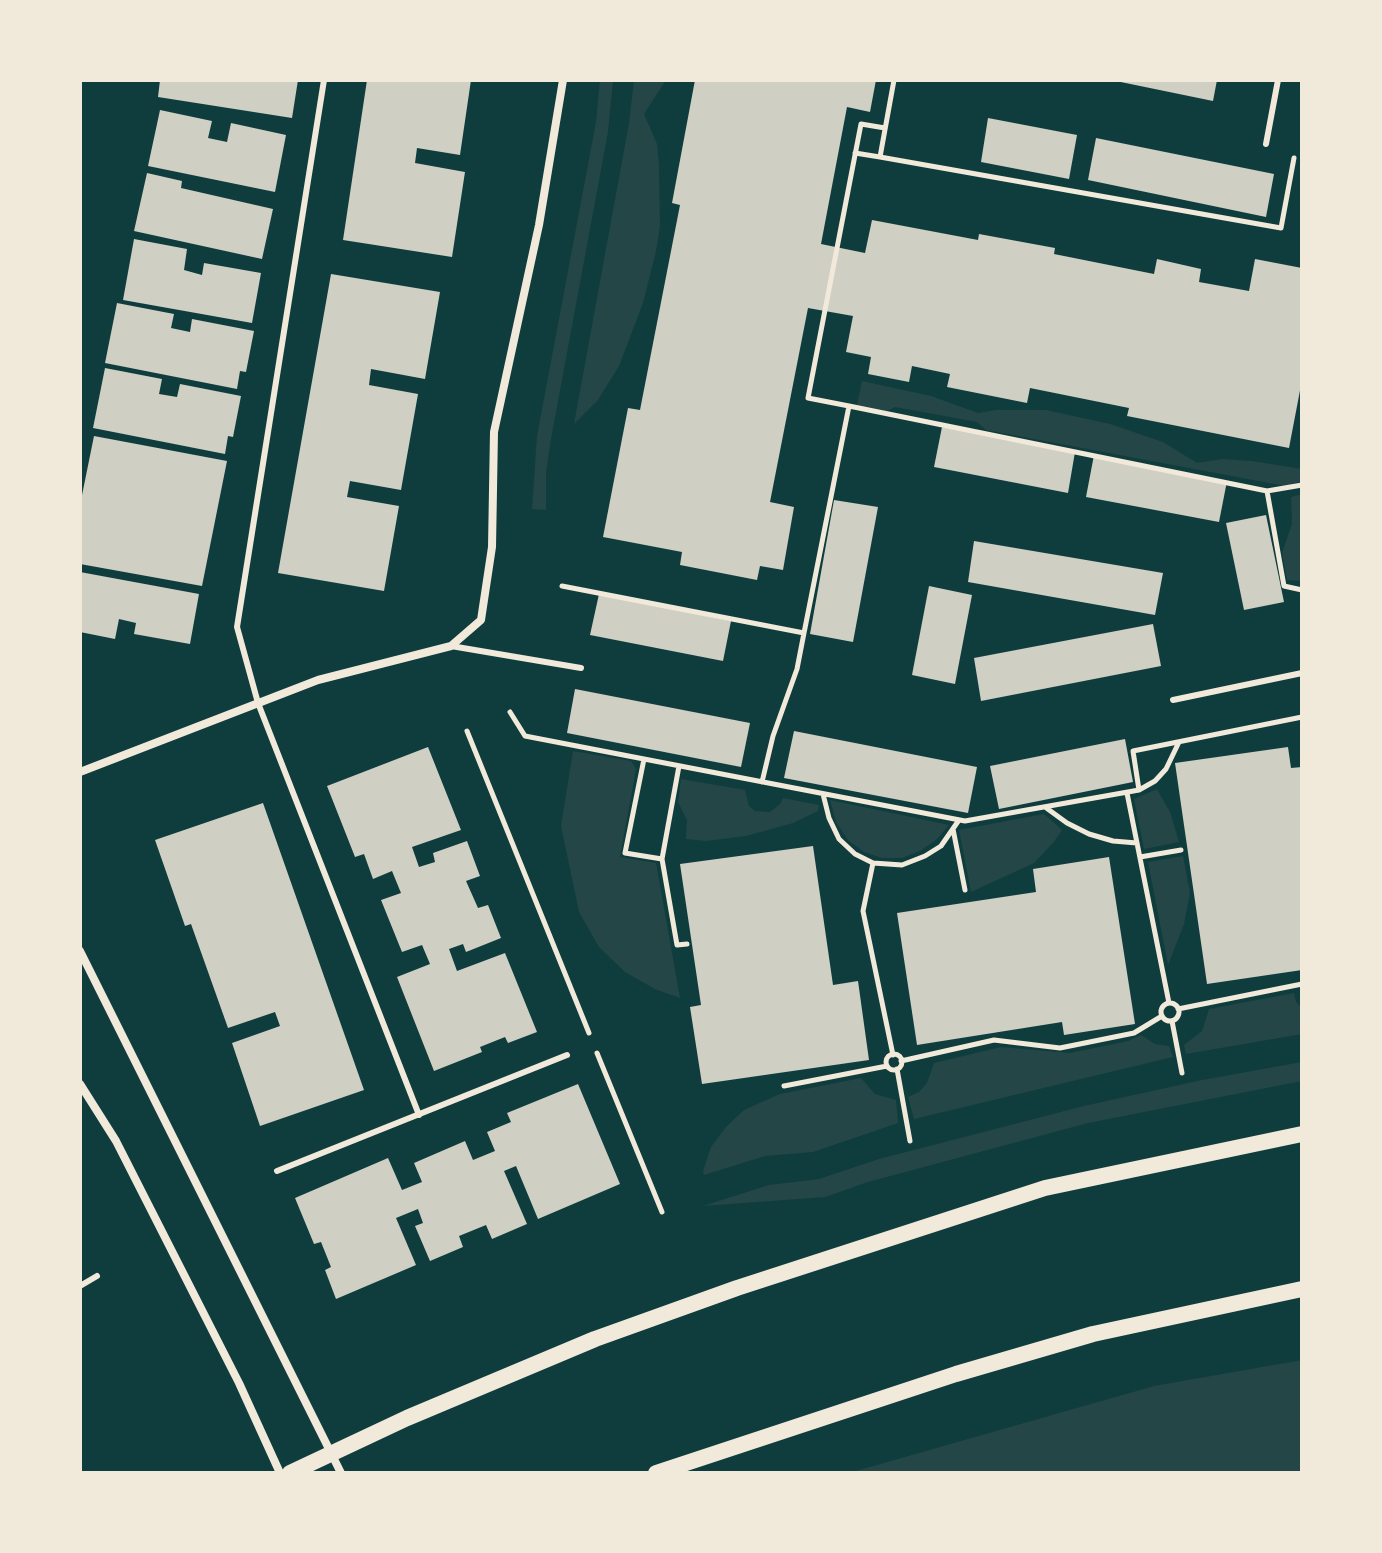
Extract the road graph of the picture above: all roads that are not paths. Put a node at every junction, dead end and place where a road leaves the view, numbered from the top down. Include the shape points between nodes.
1 (324, 80) edge
2 (563, 80) edge
3 (1278, 80) edge
4 (1266, 144) dead end
5 (451, 646) junction
6 (581, 668) dead end
7 (1302, 673) edge
8 (1173, 700) dead end
9 (258, 703) junction
10 (80, 772) edge
11 (80, 951) edge
12 (567, 1055) dead end
13 (80, 1084) edge
14 (419, 1115) junction
15 (1302, 1134) edge
16 (277, 1171) dead end
17 (97, 1276) dead end
18 (80, 1286) edge
19 (1302, 1289) edge
20 (331, 1454) junction
21 (280, 1473) edge
22 (290, 1473) edge
23 (341, 1473) edge
24 (656, 1473) edge

1 - 9 lane via 237,627
2 - 5 street via 539,225 494,432 492,547 481,620
3 - 4 lane
5 - 6 lane
5 - 9 street via 318,680
7 - 8 lane
9 - 10 street
9 - 14 lane
11 - 20 street
12 - 14 lane
13 - 21 street via 116,1141
14 - 16 lane
15 - 20 main road via 1045,1188 752,1283 595,1339
17 - 18 lane
19 - 24 main road via 1032,1352
20 - 22 main road
20 - 23 street

